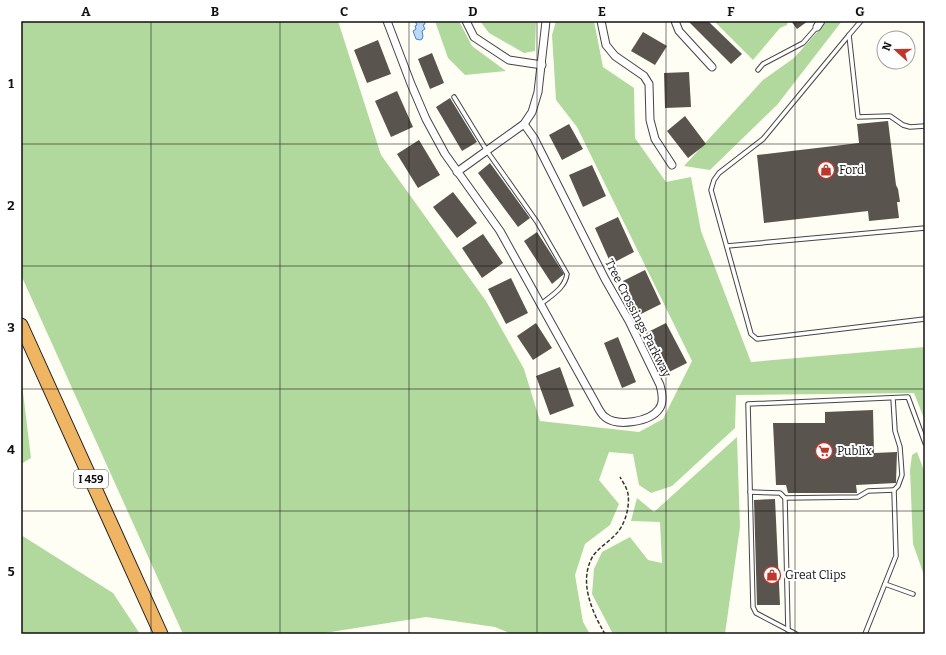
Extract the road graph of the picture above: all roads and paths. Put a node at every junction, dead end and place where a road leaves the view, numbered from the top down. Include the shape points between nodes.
1 (387, 21) edge
2 (466, 21) edge
3 (546, 21) edge
4 (601, 21) edge
5 (675, 21) edge
6 (861, 21) edge
7 (819, 24) edge
8 (849, 35) junction
9 (542, 65) junction
10 (712, 67) dead end
11 (758, 70) dead end
12 (454, 97) dead end
13 (524, 124) junction
14 (925, 126) edge
15 (487, 151) junction
16 (672, 165) dead end
17 (457, 172) junction
18 (925, 228) edge
19 (727, 246) junction
20 (541, 304) junction
21 (925, 319) edge
22 (21, 325) edge
23 (893, 398) junction
24 (925, 443) edge
25 (620, 477) dead end
26 (894, 490) junction
27 (750, 492) junction
28 (785, 498) junction
29 (885, 584) junction
30 (913, 594) dead end
31 (788, 630) junction
32 (160, 634) edge
33 (605, 634) edge
34 (796, 634) edge
35 (865, 634) edge

1 - 17 street, Tree Crossings Parkway via 426,119
2 - 9 street via 474,37 509,60
3 - 9 street
4 - 16 street via 606,45 615,56 644,76 649,84 650,120 655,139
5 - 10 street via 679,32
6 - 8 lane
7 - 11 lane via 803,43 763,64
8 - 14 lane via 858,117 890,116 910,127
8 - 19 lane via 763,139 718,173 711,190
9 - 13 street via 536,99 532,112
12 - 15 lane
13 - 15 street
13 - 20 street, Tree Crossings Parkway via 534,138 660,385 663,396 660,408 652,416 636,422 616,421 605,417
15 - 17 street
15 - 20 lane via 537,222 567,274 560,289
17 - 20 street, Tree Crossings Parkway via 500,231
18 - 19 lane
19 - 21 lane via 752,334 757,339
22 - 32 highway, I 459
23 - 24 lane via 908,397
23 - 26 lane via 902,475
23 - 27 lane via 748,404
25 - 33 path via 628,494 624,521 616,534 593,556 587,572 586,587 591,605 596,620
26 - 28 lane via 868,491 858,497
26 - 29 lane via 896,556
27 - 28 lane via 780,493
27 - 31 lane via 754,611
28 - 31 lane
29 - 30 lane
29 - 35 lane
31 - 34 lane

